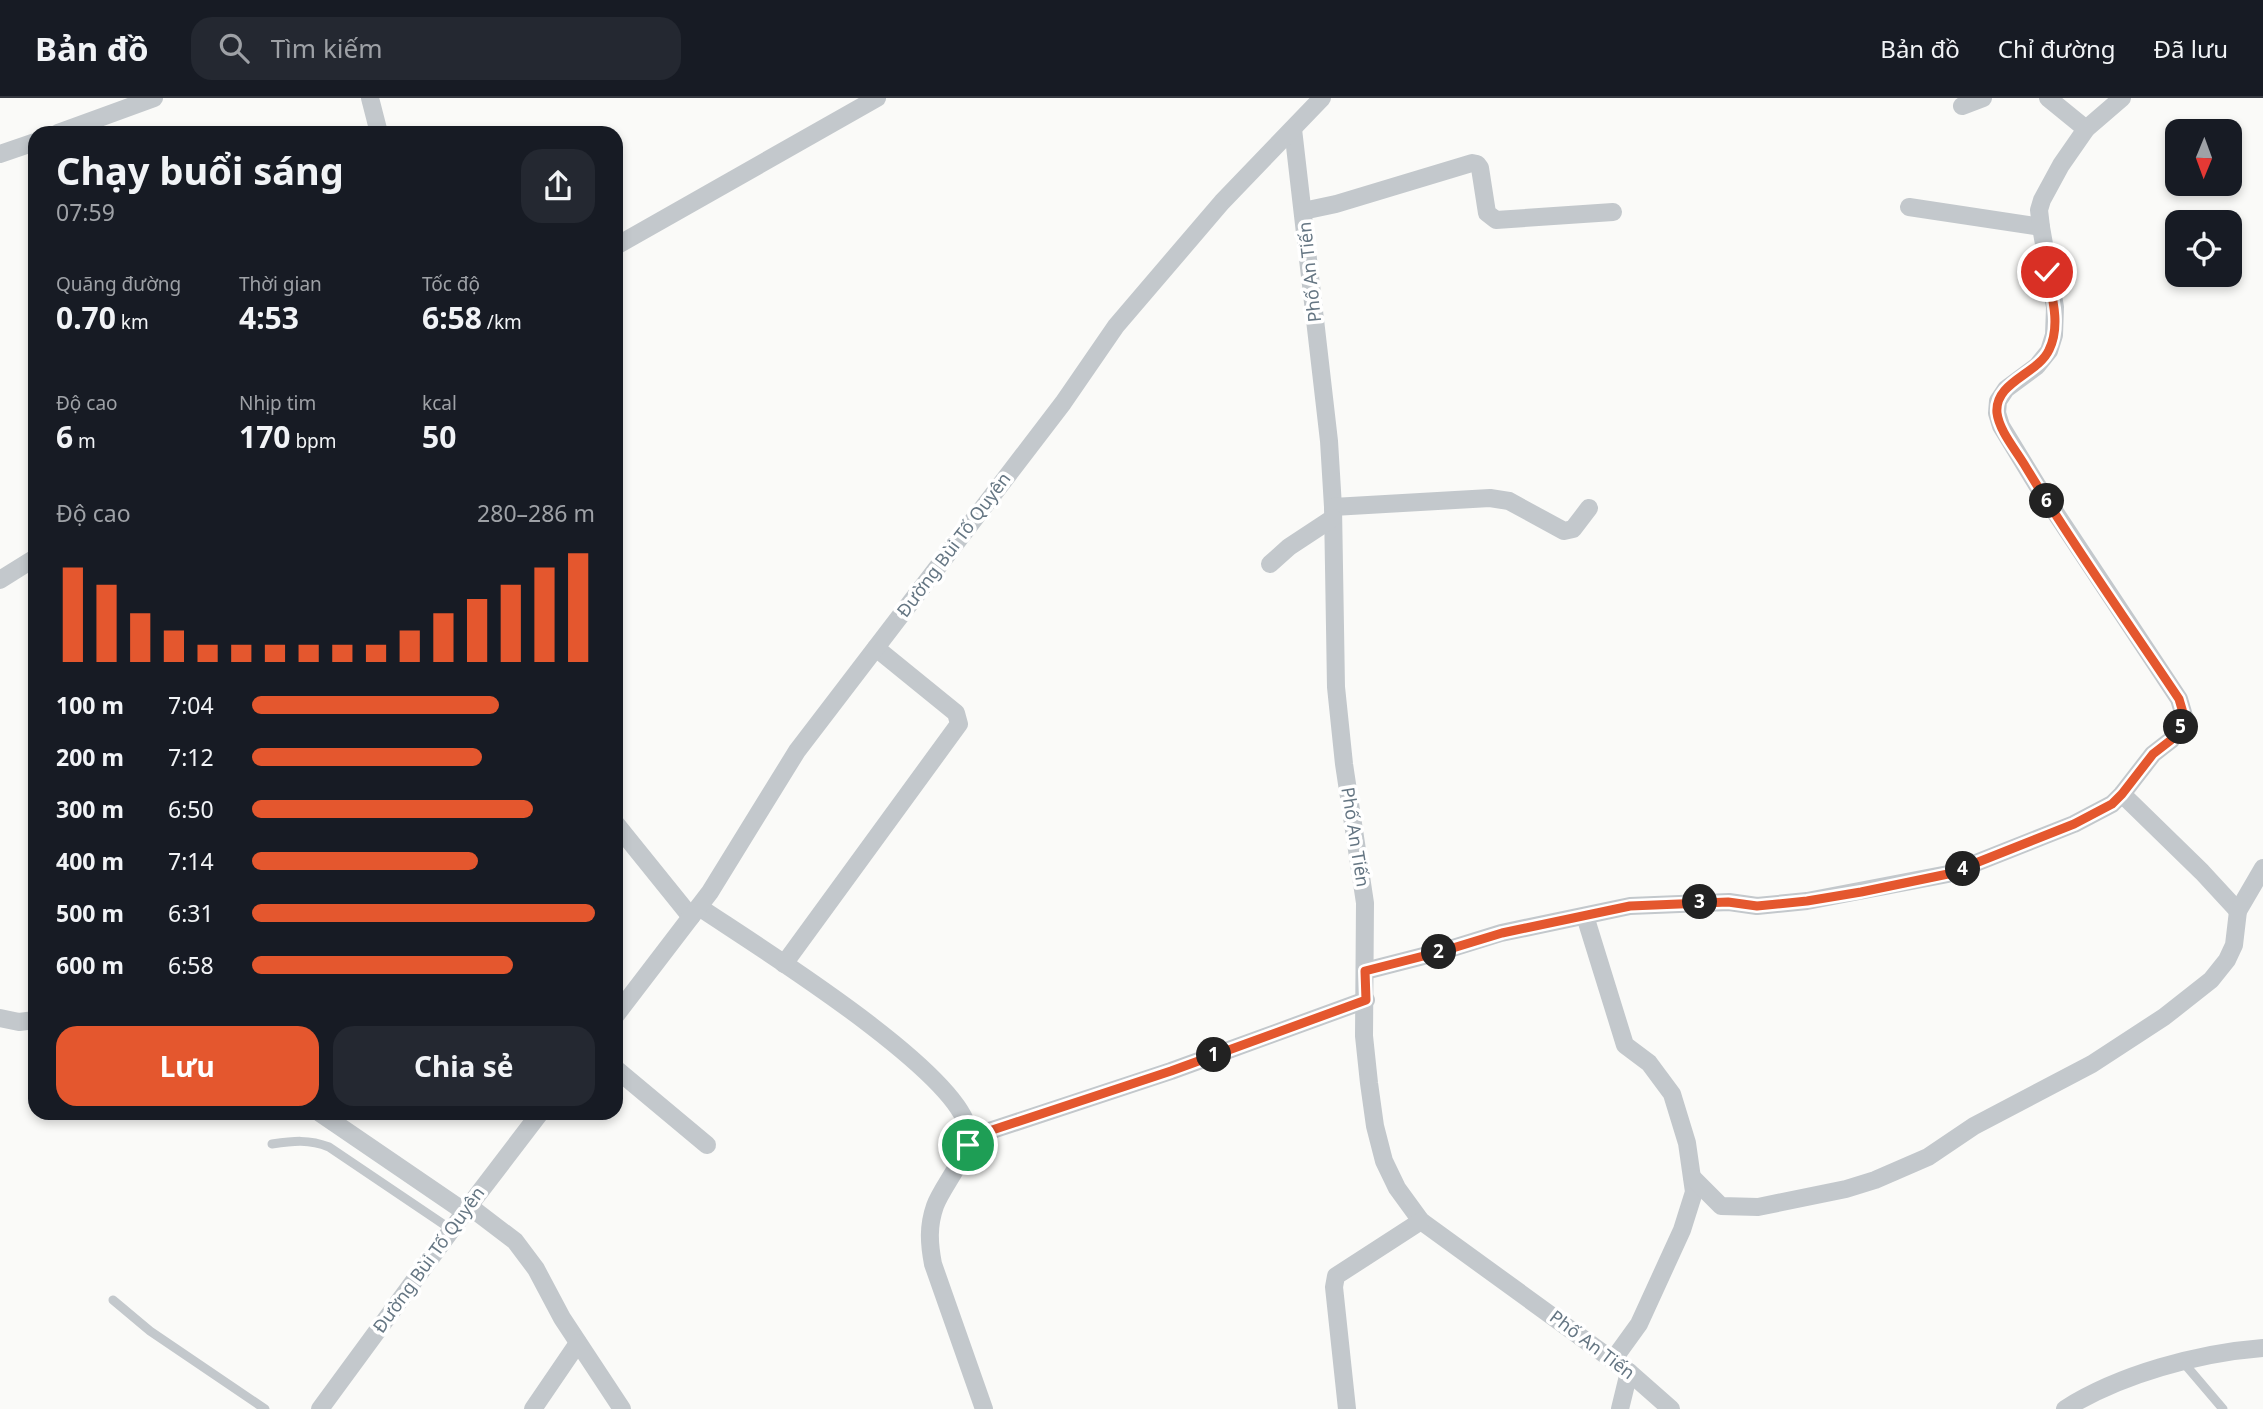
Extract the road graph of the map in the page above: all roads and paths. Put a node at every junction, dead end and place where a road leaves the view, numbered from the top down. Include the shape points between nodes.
1 (154, 98) edge
2 (370, 98) edge
3 (877, 98) edge
4 (1322, 98) edge
5 (1983, 98) edge
6 (2048, 98) edge
7 (2122, 98) edge
8 (1962, 106) dead end
9 (77, 126) edge
10 (377, 126) edge
11 (1293, 129) junction
12 (2087, 129) junction
13 (28, 144) edge
14 (0, 154) edge
15 (1909, 207) dead end
16 (1303, 211) junction
17 (1613, 212) dead end
18 (2041, 227) junction
19 (623, 242) edge
20 (1589, 508) dead end
21 (1333, 513) junction
22 (28, 562) edge
23 (1270, 564) dead end
24 (0, 580) edge
25 (876, 648) junction
26 (2122, 794) junction
27 (623, 832) edge
28 (2263, 868) edge
29 (2238, 911) junction
30 (695, 912) junction
31 (1585, 916) junction
32 (784, 964) junction
33 (1365, 971) junction
34 (1366, 1000) junction
35 (623, 1006) edge
36 (0, 1018) edge
37 (28, 1021) edge
38 (623, 1075) edge
39 (331, 1120) edge
40 (535, 1120) edge
41 (968, 1138) junction
42 (272, 1144) dead end
43 (707, 1145) dead end
44 (1692, 1177) junction
45 (467, 1209) junction
46 (1421, 1221) junction
47 (452, 1230) junction
48 (113, 1300) dead end
49 (578, 1343) junction
50 (2263, 1348) edge
51 (1614, 1360) junction
52 (2182, 1362) junction
53 (1629, 1372) junction
54 (265, 1409) edge
55 (320, 1409) edge
56 (533, 1409) edge
57 (622, 1409) edge
58 (985, 1409) edge
59 (1348, 1409) edge
60 (1620, 1409) edge
61 (1671, 1409) edge
62 (2065, 1409) edge
63 (2223, 1409) edge

1 - 9 street
2 - 10 street
3 - 19 street
4 - 11 street, Đường Bùi Tố Quyên
5 - 8 street
6 - 12 street
7 - 12 street
11 - 16 street, Phố An Tiến
11 - 25 street, Đường Bùi Tố Quyên via 1222,202 1116,326 1063,403
12 - 18 street via 2042,200
13 - 14 street
15 - 18 street
16 - 17 street via 1472,163 1480,168 1487,213 1496,220
16 - 21 street, Phố An Tiến
18 - 26 street via 2054,335 2037,366 2006,389 1997,413 2037,485 2179,699 2184,716 2171,740 2153,754
20 - 21 street via 1573,529 1564,531 1509,502 1490,498
21 - 23 street
21 - 33 street, Phố An Tiến via 1336,687 1365,903
22 - 24 street
25 - 30 street, Đường Bùi Tố Quyên via 797,751
25 - 32 street via 956,713 958,724
26 - 29 street
26 - 31 street via 2074,824 1957,871 1911,882 1807,901 1757,906 1728,902 1630,906
27 - 30 street
28 - 29 street
29 - 44 street via 2234,945 2227,960 2211,980 2164,1017 2092,1064 1974,1126 1909,1167 1846,1189 1758,1206 1721,1206
30 - 32 street
30 - 35 street, Đường Bùi Tố Quyên
31 - 33 street via 1502,933
31 - 44 street via 1625,1045 1649,1063 1672,1094
32 - 41 street via 885,1036 936,1083 960,1111
33 - 34 street, Phố An Tiến
34 - 41 street
34 - 46 street, Phố An Tiến via 1364,1036 1375,1126 1397,1188
36 - 37 street
38 - 43 street
39 - 45 street
40 - 45 street, Đường Bùi Tố Quyên
41 - 58 street via 935,1206 928,1238
42 - 47 lane via 307,1141 329,1147
44 - 51 street via 1694,1192 1682,1230 1639,1324
45 - 47 street, Đường Bùi Tố Quyên
45 - 49 street via 515,1241
46 - 51 street, Phố An Tiến
46 - 59 street via 1336,1276
47 - 55 street, Đường Bùi Tố Quyên
48 - 54 lane via 150,1331
49 - 56 street
49 - 57 street
50 - 52 street
51 - 53 street, Phố An Tiến
52 - 62 street
52 - 63 lane
53 - 60 street
53 - 61 street, Phố An Tiến

